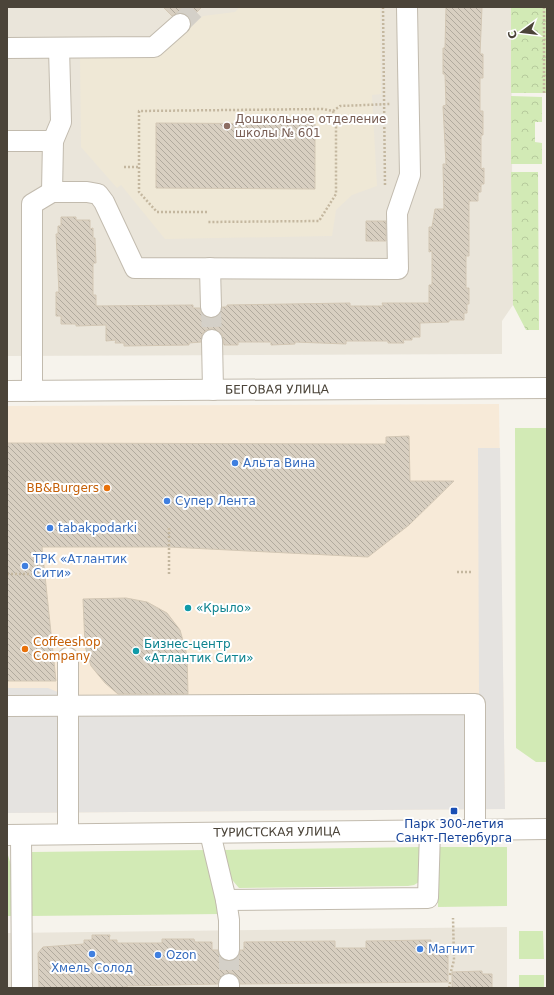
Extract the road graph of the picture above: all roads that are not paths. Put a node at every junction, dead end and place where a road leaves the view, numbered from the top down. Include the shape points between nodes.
1 (407, 7) edge
2 (180, 24) tunnel mouth
3 (7, 48) edge
4 (60, 48) junction
5 (7, 141) edge
6 (53, 141) junction
7 (52, 192) junction
8 (210, 268) junction
9 (211, 308) tunnel mouth
10 (212, 340) tunnel mouth
11 (547, 388) edge
12 (213, 390) junction
13 (7, 391) edge
14 (32, 391) junction
15 (68, 658) dead end
16 (7, 706) edge
17 (68, 706) junction
18 (475, 830) junction
19 (547, 830) edge
20 (430, 831) junction
21 (210, 833) junction
22 (68, 834) junction
23 (14, 835) edge
24 (226, 900) junction
25 (229, 950) tunnel mouth
26 (22, 988) edge

1 - 8 street via 410,175 397,213 398,269
2 - 4 street via 154,47
3 - 4 street
4 - 6 street via 61,122
5 - 6 street
6 - 7 street
7 - 8 street via 98,194 135,268
7 - 14 street via 32,204
8 - 9 street
10 - 12 street
11 - 12 street, БЕГОВАЯ УЛИЦА
12 - 14 street, БЕГОВАЯ УЛИЦА
13 - 14 street, БЕГОВАЯ УЛИЦА
15 - 17 street
16 - 17 street
17 - 18 street via 475,704
17 - 22 street
18 - 19 street, ТУРИСТСКАЯ УЛИЦА
18 - 20 street, ТУРИСТСКАЯ УЛИЦА
20 - 21 street, ТУРИСТСКАЯ УЛИЦА
20 - 24 street via 428,898
21 - 22 street, ТУРИСТСКАЯ УЛИЦА
21 - 24 street
22 - 23 street, ТУРИСТСКАЯ УЛИЦА
23 - 26 street
24 - 25 street

